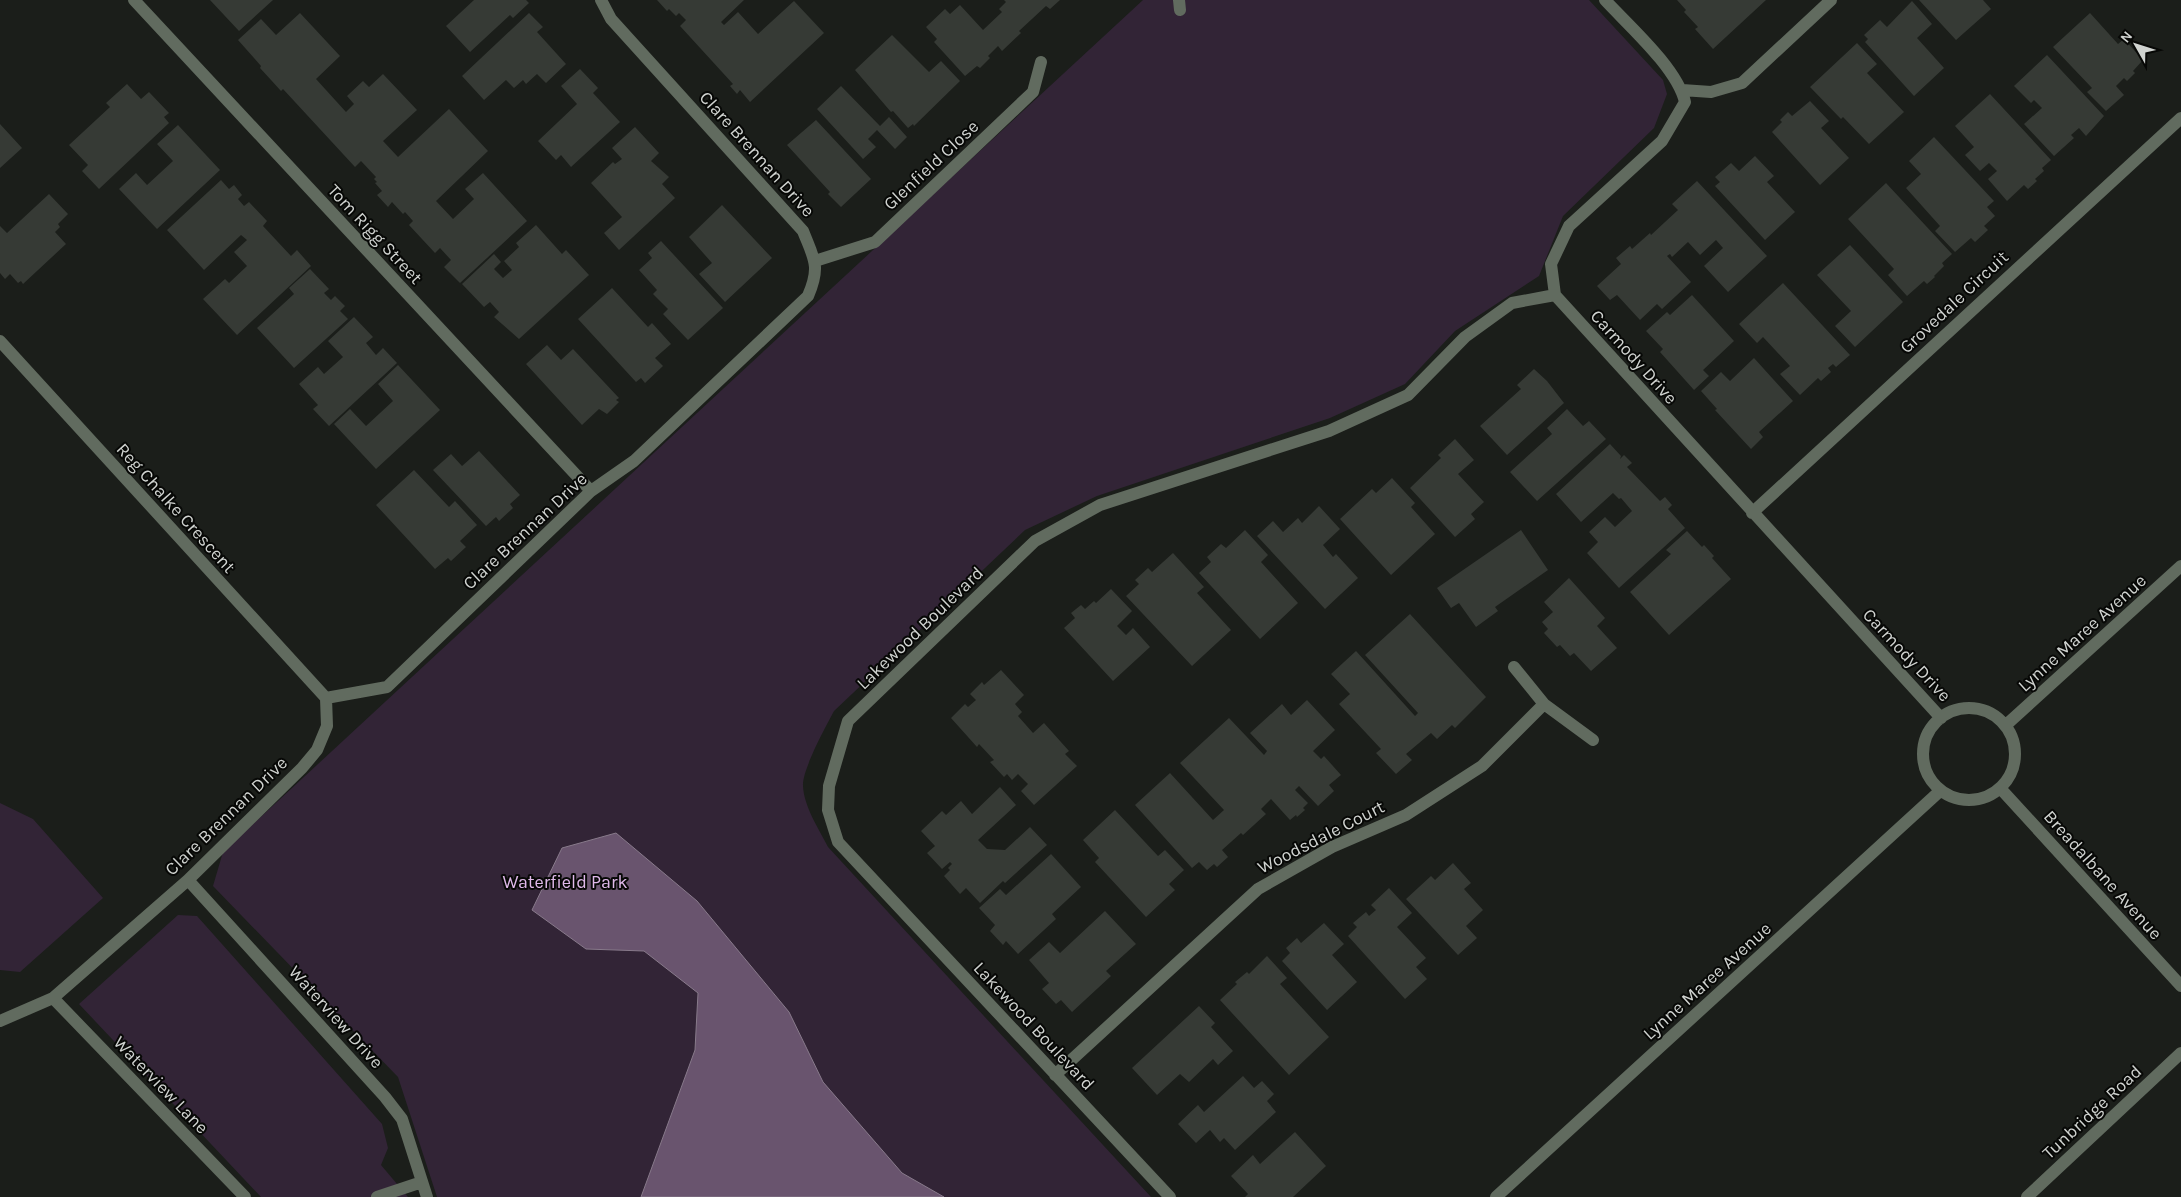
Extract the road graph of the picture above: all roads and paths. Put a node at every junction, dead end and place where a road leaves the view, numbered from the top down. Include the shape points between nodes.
1 (134, 0) edge
2 (601, 0) edge
3 (1605, 0) edge
4 (1831, 0) edge
5 (1041, 62) dead end
6 (1682, 90) junction
7 (2181, 118) edge
8 (815, 261) junction
9 (1554, 295) junction
10 (0, 341) edge
11 (591, 491) junction
12 (1752, 512) junction
13 (2181, 566) edge
14 (1514, 667) dead end
15 (326, 698) junction
16 (1544, 704) junction
17 (1941, 718) junction
18 (2006, 726) junction
19 (1593, 740) dead end
20 (2000, 788) junction
21 (1940, 791) junction
22 (188, 880) junction
23 (2181, 986) edge
24 (53, 998) junction
25 (0, 1021) edge
26 (2181, 1054) edge
27 (1055, 1075) junction
28 (422, 1182) junction
29 (244, 1197) edge
30 (377, 1197) edge
31 (427, 1197) edge
32 (1170, 1197) edge
33 (1496, 1197) edge
34 (2027, 1197) edge

1 - 11 street, Tom Rigg Street
2 - 8 street, Clare Brennan Drive via 612,18 803,230
3 - 6 street via 1662,62
4 - 6 street via 1742,83 1711,92
5 - 8 street, Glenfield Close via 1033,92 875,242
6 - 9 street via 1684,102 1662,141 1569,226 1551,264
7 - 12 street, Grovedale Circuit
8 - 11 street, Clare Brennan Drive via 816,278 808,296 634,461
9 - 12 street, Carmody Drive
9 - 27 street, Lakewood Boulevard via 1512,303 1465,337 1408,395 1329,431 1100,505 1035,541 848,721 829,786 828,810 838,842
10 - 15 street, Reg Chalke Crescent
11 - 15 street, Clare Brennan Drive via 387,687
12 - 17 street, Carmody Drive
13 - 18 street, Lynne Maree Avenue
14 - 16 street
15 - 22 street, Clare Brennan Drive via 328,726 317,750
16 - 19 street
16 - 27 street, Woodsdale Court via 1482,766 1406,815 1332,848 1258,888
17 - 18 street via 1955,710 1970,708 1986,712
17 - 21 street via 1928,733 1923,748 1924,764
18 - 20 street via 2014,746 2014,762 2009,777
20 - 21 street via 1986,797 1971,800 1955,798
20 - 23 street, Breadalbane Avenue
21 - 33 street, Lynne Maree Avenue
22 - 24 street, Clare Brennan Drive
22 - 28 street, Waterview Drive via 385,1097 402,1119
24 - 25 street, Clare Brennan Drive
24 - 29 street, Waterview Lane
26 - 34 street, Tunbridge Road
27 - 32 street, Lakewood Boulevard
28 - 30 street
28 - 31 street, Waterview Drive

